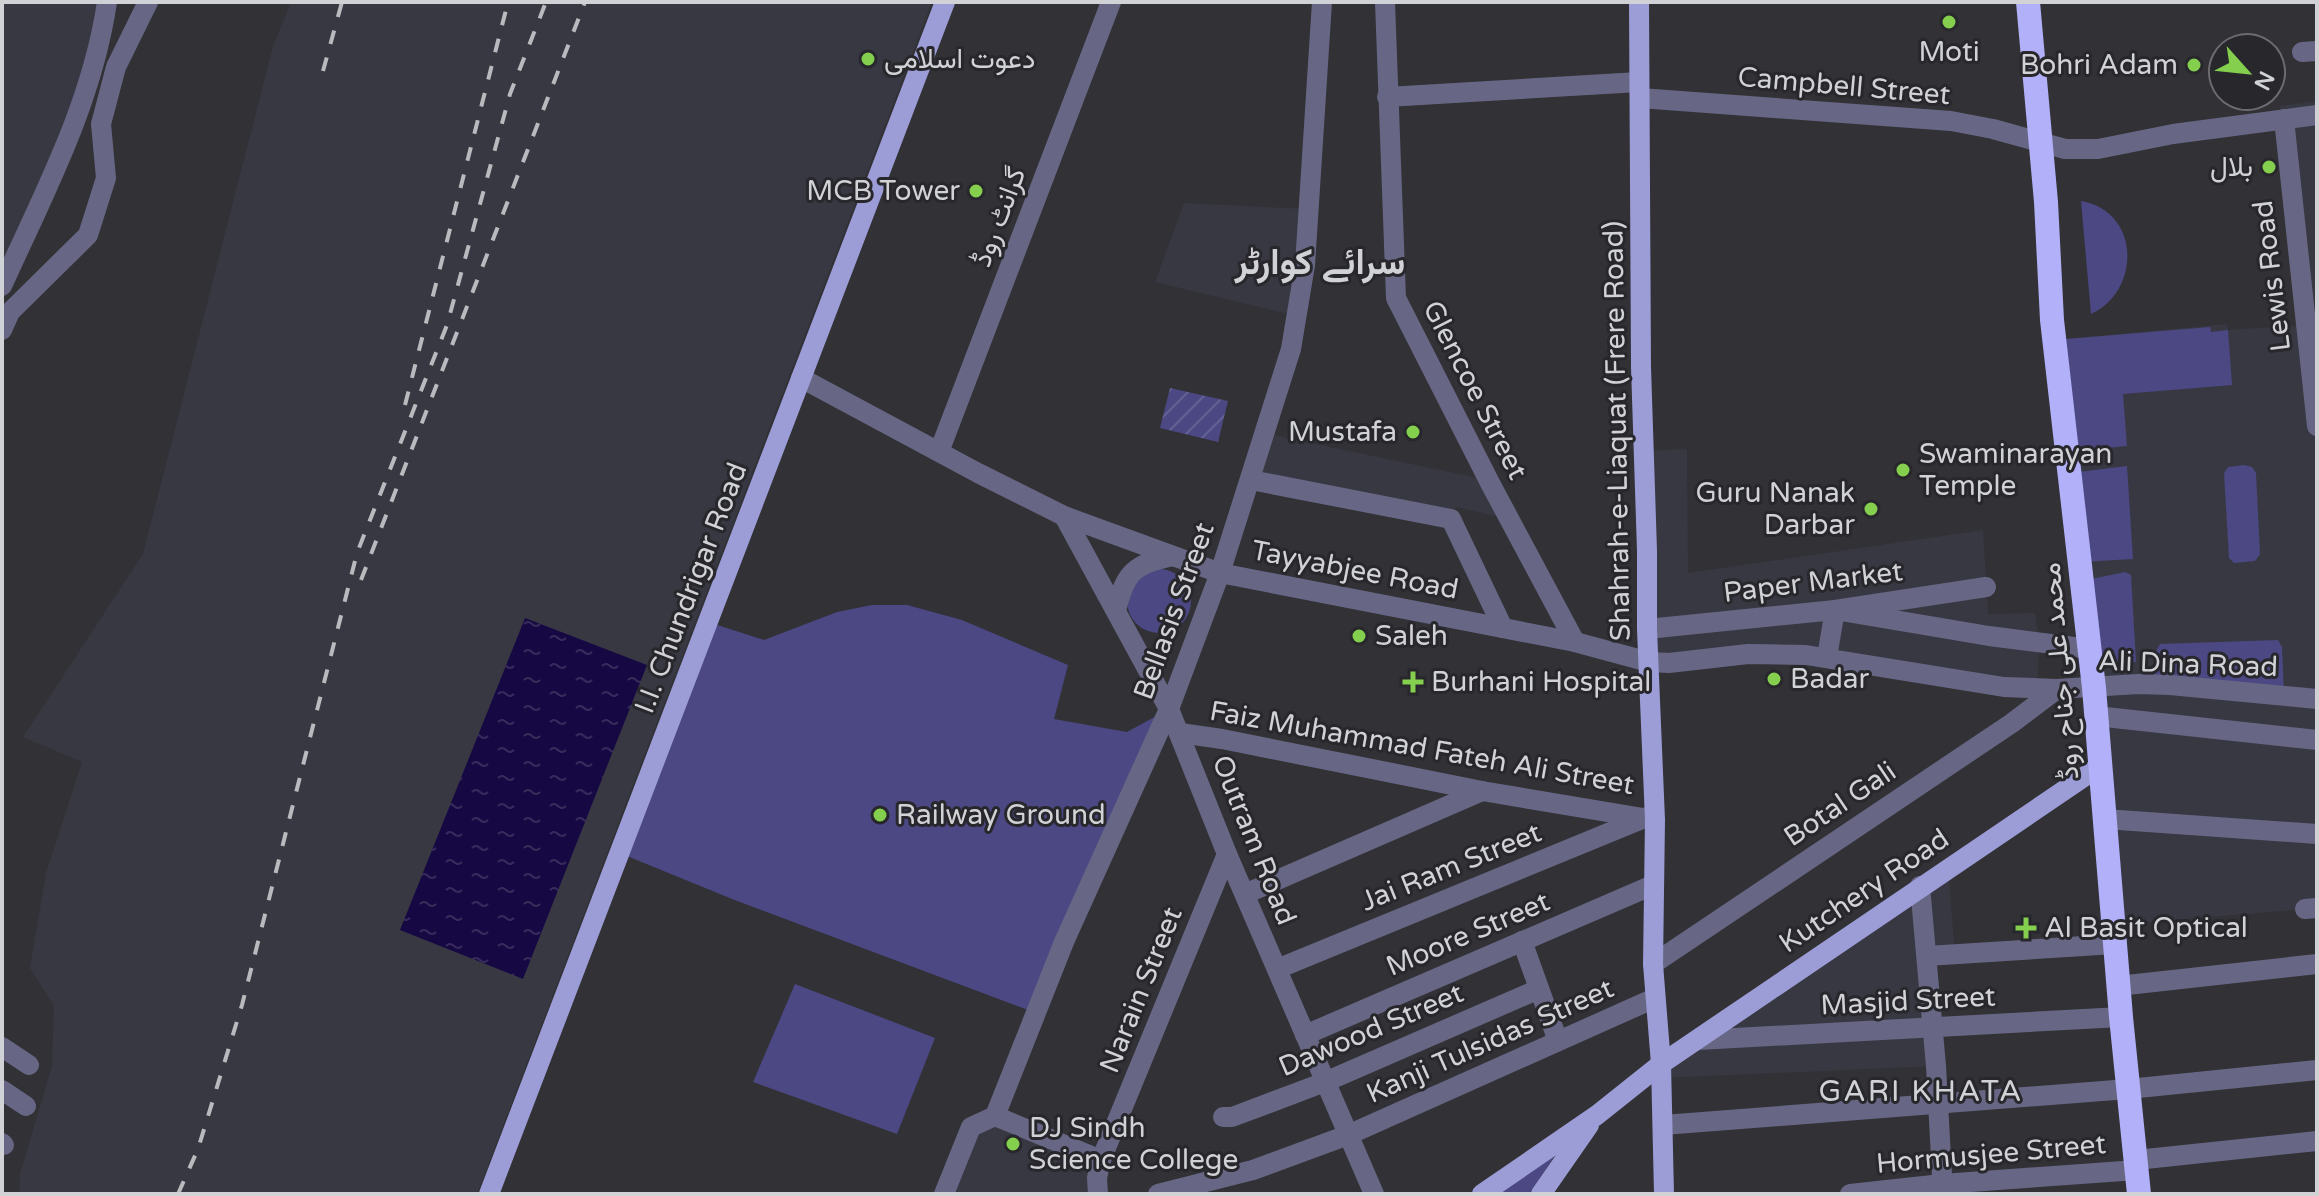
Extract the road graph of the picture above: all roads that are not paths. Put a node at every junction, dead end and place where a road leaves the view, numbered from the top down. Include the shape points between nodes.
1 (107, 2) edge
2 (148, 2) edge
3 (932, 2) edge
4 (945, 2) edge
5 (1111, 2) edge
6 (1322, 2) edge
7 (1385, 2) edge
8 (1639, 2) edge
9 (2028, 2) edge
10 (1640, 90) junction
11 (1387, 97) junction
12 (2317, 115) edge
13 (2284, 119) junction
14 (2041, 143) junction
15 (2, 286) edge
16 (2, 330) edge
17 (801, 378) junction
18 (2317, 426) edge
19 (939, 452) junction
20 (1251, 480) junction
21 (1064, 516) junction
22 (1173, 556) junction
23 (1220, 573) junction
24 (1986, 587) dead end
25 (1835, 610) junction
26 (1116, 611) junction
27 (1503, 628) junction
28 (1647, 629) junction
29 (1575, 642) junction
30 (2090, 649) junction
31 (1827, 657) junction
32 (1649, 662) junction
33 (2094, 688) junction
34 (2057, 689) junction
35 (2317, 699) edge
36 (1169, 709) junction
37 (2096, 716) junction
38 (1180, 733) junction
39 (2317, 740) edge
40 (2100, 766) junction
41 (1482, 791) junction
42 (1651, 818) junction
43 (2105, 819) junction
44 (2317, 834) edge
45 (1227, 854) junction
46 (1653, 885) junction
47 (1920, 886) junction
48 (1245, 894) junction
49 (1522, 941) junction
50 (2115, 944) junction
51 (1927, 956) junction
52 (1653, 964) junction
53 (2317, 964) edge
54 (1277, 969) junction
55 (2118, 986) junction
56 (1539, 989) junction
57 (1655, 998) junction
58 (2121, 1017) junction
59 (1933, 1029) junction
60 (1305, 1035) junction
61 (1698, 1040) junction
62 (1558, 1041) junction
63 (2, 1047) edge
64 (1661, 1064) junction
65 (29, 1065) dead end
66 (2317, 1070) edge
67 (1325, 1082) junction
68 (2128, 1089) junction
69 (2, 1090) edge
70 (1937, 1104) junction
71 (26, 1106) dead end
72 (1597, 1115) junction
73 (995, 1116) junction
74 (1223, 1117) dead end
75 (1663, 1125) junction
76 (1348, 1135) junction
77 (2317, 1141) edge
78 (1101, 1160) junction
79 (2137, 1175) edge
80 (1942, 1189) edge
81 (1366, 1191) edge
82 (476, 1194) edge
83 (489, 1194) edge
84 (944, 1194) edge
85 (1098, 1194) edge
86 (1158, 1194) edge
87 (1482, 1194) edge
88 (1541, 1194) edge
89 (1664, 1194) edge
90 (1850, 1194) edge

1 - 15 street via 76,124
2 - 16 street via 116,67 101,124 106,178 88,235 10,312
3 - 82 main road, I.I. Chundrigar Road
4 - 17 main road, I.I. Chundrigar Road
5 - 19 street, گرانٹ روڈ
6 - 20 street, Bellasis Street via 1305,265 1291,349
7 - 11 street, Glencoe Street
8 - 10 main road, Shahrah-e-Liaquat (Frere Road)
9 - 14 highway, محمد علی جناح روڈ
10 - 11 street, Campbell Street
10 - 14 street, Campbell Street via 1951,121
10 - 28 main road, Shahrah-e-Liaquat (Frere Road)
11 - 29 street, Glencoe Street via 1396,298
12 - 13 street, Campbell Street
13 - 14 street, Campbell Street via 2098,149
13 - 18 street, Lewis Road
14 - 30 highway, محمد علی جناح روڈ via 2052,320
17 - 19 street, Tayyabjee Road
17 - 83 main road, I.I. Chundrigar Road
19 - 21 street, Tayyabjee Road
20 - 23 street, Bellasis Street
20 - 27 street via 1451,519
21 - 22 street, Tayyabjee Road
21 - 26 street, Outram Road
22 - 23 street, Tayyabjee Road
22 - 26 street via 1133,570
23 - 27 street, Tayyabjee Road
23 - 36 street, Bellasis Street
24 - 25 street, Paper Market
25 - 28 street, Paper Market
25 - 30 street
25 - 31 street
26 - 36 street, Outram Road
27 - 29 street, Tayyabjee Road
28 - 32 main road, Shahrah-e-Liaquat (Frere Road)
29 - 32 street, Tayyabjee Road
30 - 33 highway, محمد علی جناح روڈ
31 - 32 street, Tayyabjee Road via 1748,654
31 - 34 street, Ali Dina Road via 2004,687
32 - 42 main road, Shahrah-e-Liaquat (Frere Road)
33 - 34 street, Ali Dina Road
33 - 35 street, Ali Dina Road via 2170,685
33 - 37 highway, محمد علی جناح روڈ
34 - 52 street, Botal Gali
36 - 38 street, Outram Road
36 - 73 street, Bellasis Street via 1064,942
37 - 39 street
37 - 40 highway, محمد علی جناح روڈ
38 - 41 street, Faiz Muhammad Fateh Ali Street
38 - 45 street, Outram Road
40 - 43 highway, محمد علی جناح روڈ
40 - 47 main road, Kutchery Road
41 - 42 street, Faiz Muhammad Fateh Ali Street
41 - 48 street
42 - 46 main road, Shahrah-e-Liaquat (Frere Road)
42 - 54 street, Jai Ram Street
43 - 44 street
43 - 50 highway, محمد علی جناح روڈ
45 - 48 street, Outram Road
45 - 78 street, Narain Street
46 - 49 street, Moore Street
46 - 52 main road, Shahrah-e-Liaquat (Frere Road)
47 - 51 street
47 - 61 main road, Kutchery Road
48 - 54 street, Outram Road
49 - 56 street
49 - 60 street, Moore Street
50 - 51 street
50 - 55 highway, محمد علی جناح روڈ
51 - 59 street
52 - 57 main road, Shahrah-e-Liaquat (Frere Road)
53 - 55 street
54 - 60 street, Outram Road
55 - 58 highway, محمد علی جناح روڈ
56 - 62 street
56 - 67 street, Dawood Street
57 - 62 street, Kanji Tulsidas Street
57 - 64 main road, Shahrah-e-Liaquat (Frere Road)
58 - 59 street, Masjid Street
58 - 68 highway, محمد علی جناح روڈ
59 - 61 street, Masjid Street
59 - 70 street
60 - 67 street, Outram Road
61 - 64 main road, Kutchery Road
62 - 76 street, Kanji Tulsidas Street
63 - 65 street
64 - 72 main road, Kutchery Road
64 - 75 main road, Shahrah-e-Liaquat (Frere Road)
66 - 68 street
67 - 74 street, Dawood Street
67 - 76 street, Outram Road
68 - 70 street
68 - 79 highway, محمد علی جناح روڈ
69 - 71 street
70 - 75 street
70 - 80 street
72 - 87 main road
72 - 88 main road
73 - 78 street
73 - 84 street, Bellasis Street via 971,1127
75 - 89 main road, Shahrah-e-Liaquat (Frere Road)
76 - 81 street, Outram Road
76 - 86 street, Kanji Tulsidas Street via 1253,1170
77 - 79 street, Hormusjee Street
78 - 85 street, Narain Street
79 - 80 street, Hormusjee Street
80 - 90 street, Hormusjee Street

